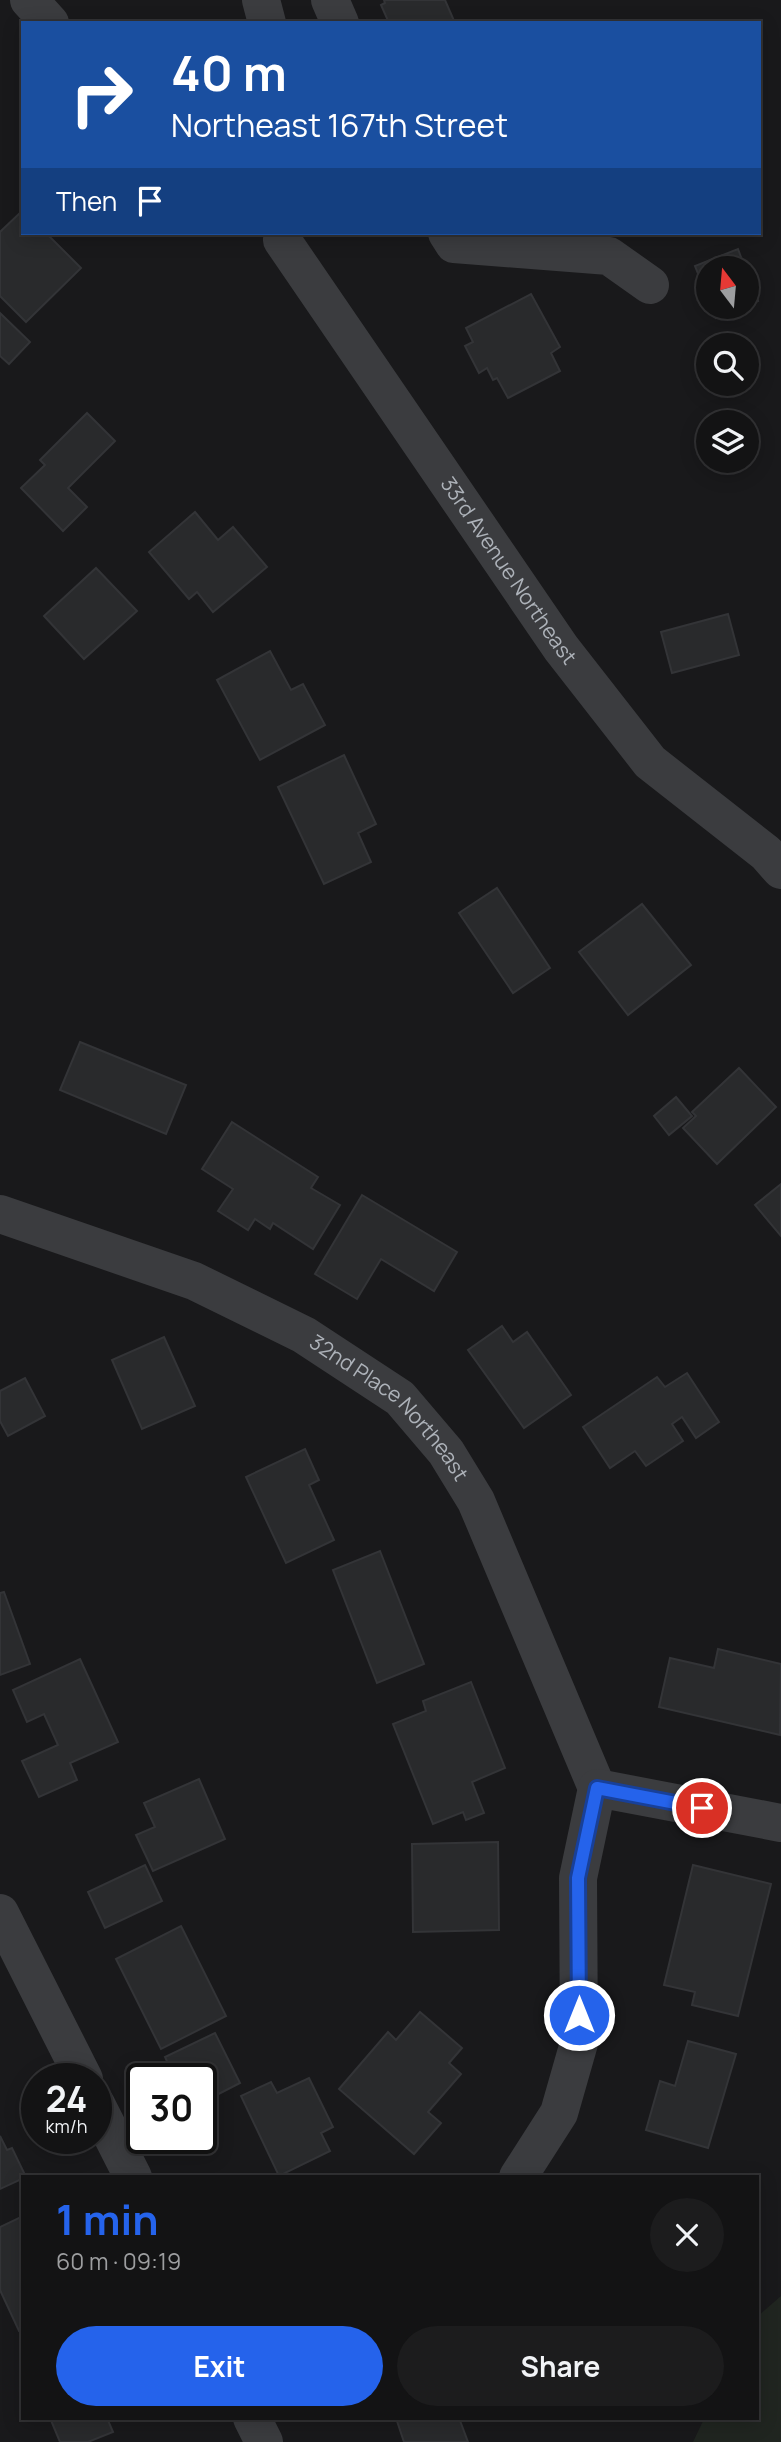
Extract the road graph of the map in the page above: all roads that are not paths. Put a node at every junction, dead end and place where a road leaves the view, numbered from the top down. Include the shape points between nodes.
1 (29, 0) edge
2 (261, 0) edge
3 (330, 0) edge
4 (48, 21) edge
5 (266, 21) edge
6 (339, 21) edge
7 (279, 235) edge
8 (448, 235) edge
9 (650, 285) dead end
10 (781, 870) edge
11 (0, 1214) edge
12 (597, 1788) junction
13 (781, 1823) edge
14 (0, 1913) edge
15 (76, 2063) edge
16 (112, 2136) edge
17 (132, 2175) edge
18 (519, 2175) edge
19 (253, 2420) edge
20 (264, 2442) edge

1 - 4 street
2 - 5 street
3 - 6 street
7 - 10 street, 33rd Avenue Northeast via 561,648 650,762 766,853
8 - 9 street via 454,244 609,256
11 - 12 street, 32nd Place Northeast via 194,1281 304,1335 400,1398 446,1452 476,1501
12 - 13 street
12 - 18 street via 578,1878 579,2043 559,2113
14 - 15 street
16 - 17 street
19 - 20 street

